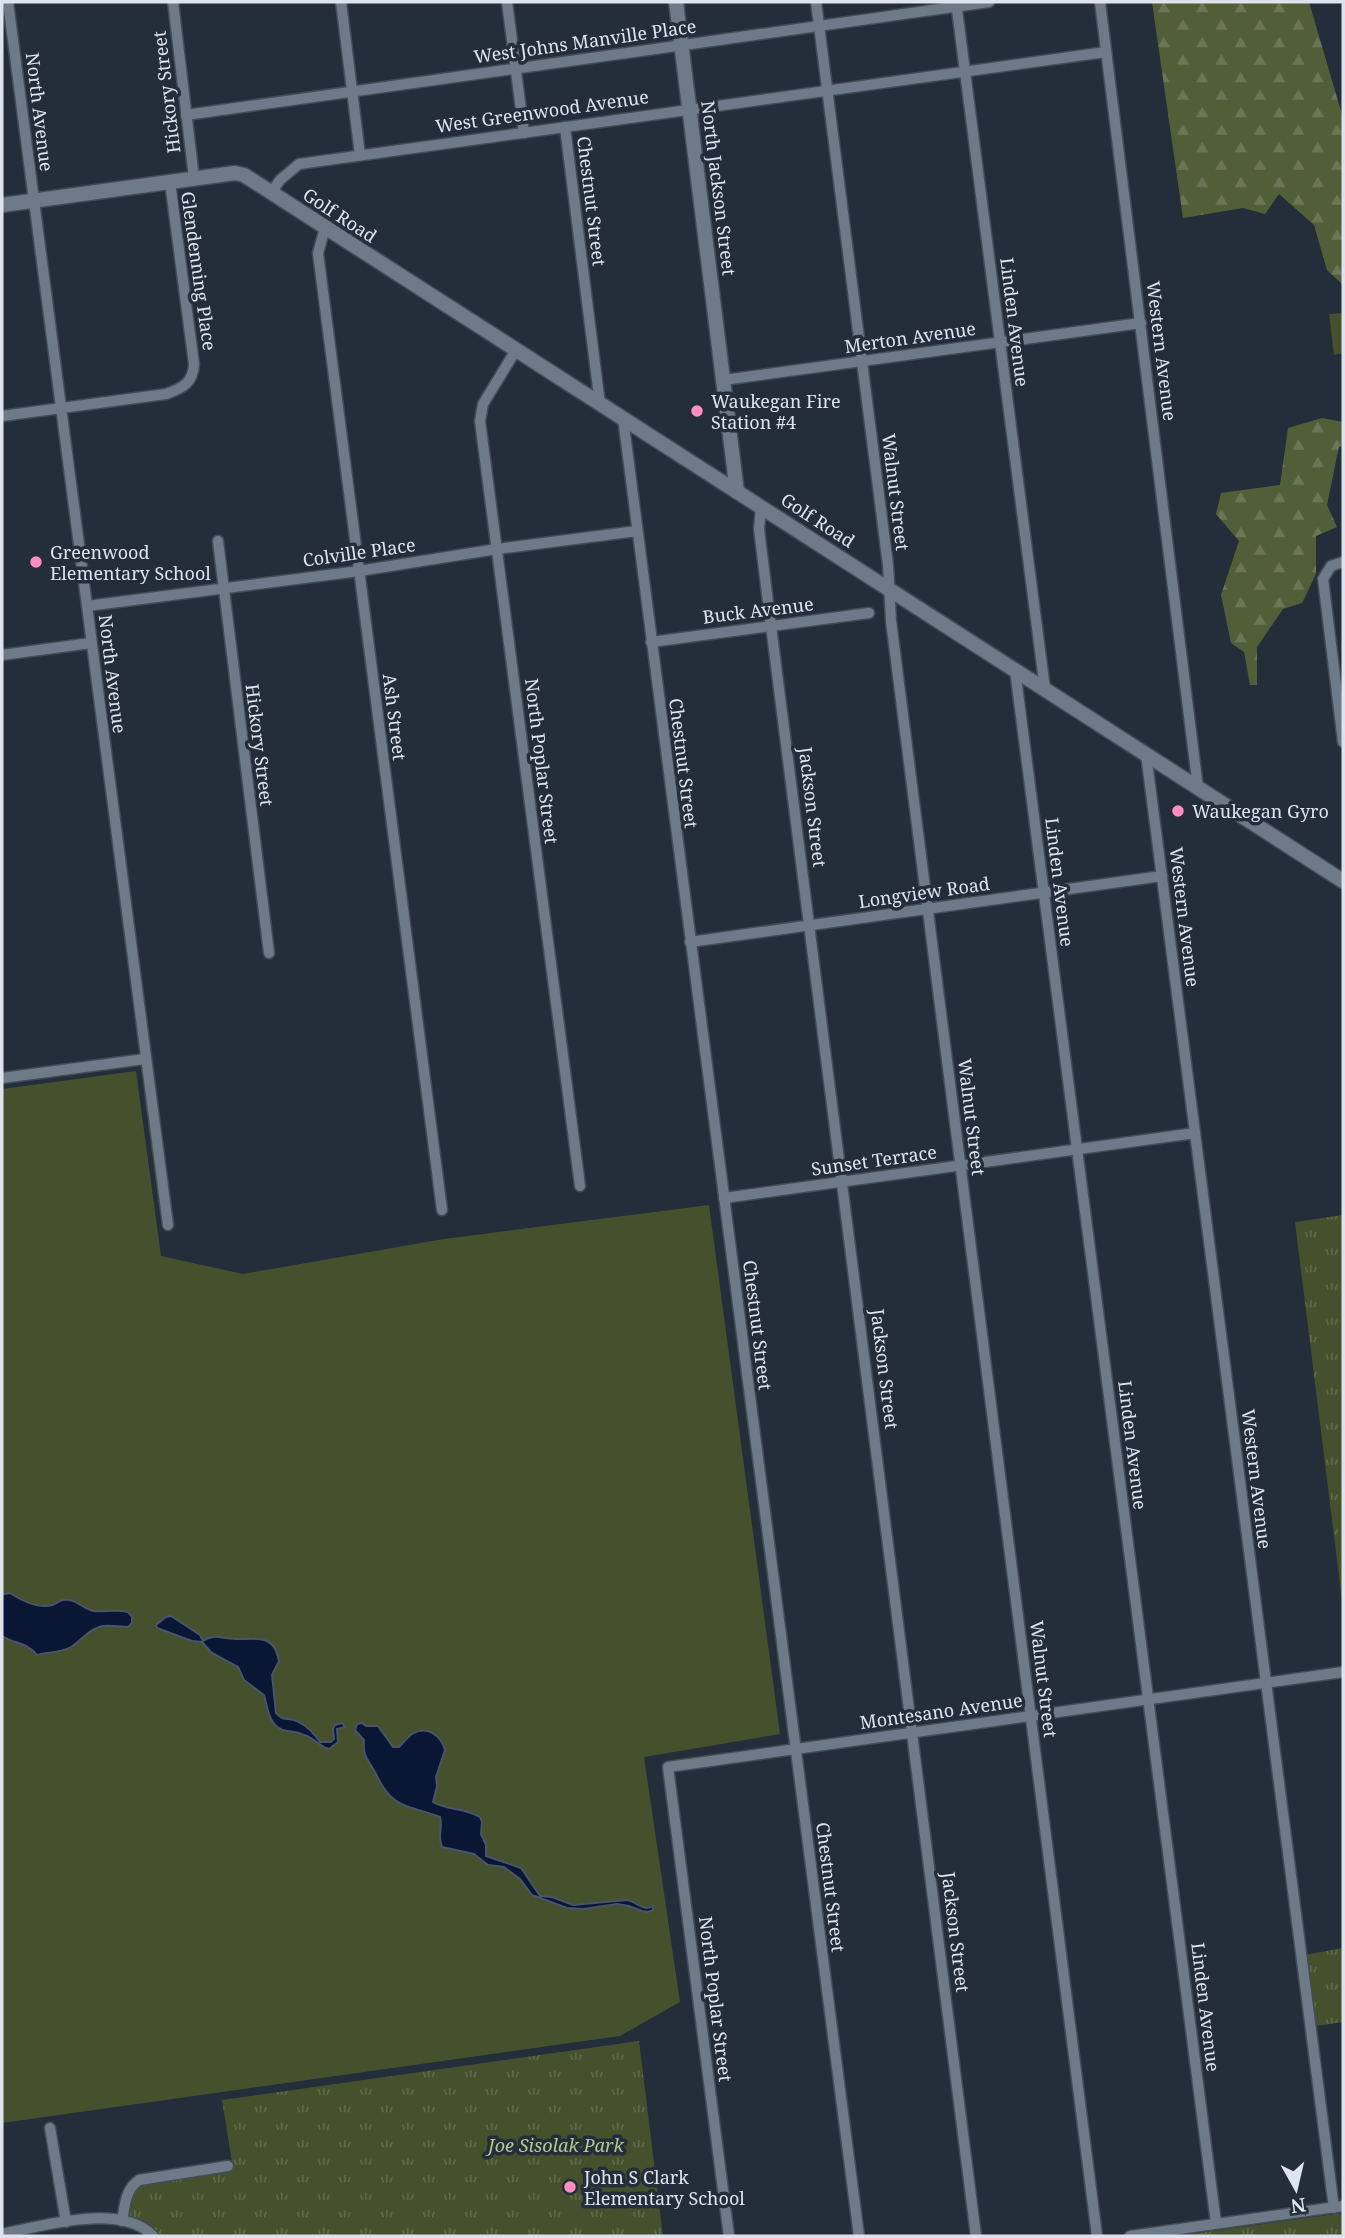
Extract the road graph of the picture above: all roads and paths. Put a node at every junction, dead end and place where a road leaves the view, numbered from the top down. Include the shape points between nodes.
1 (8, 2) edge
2 (173, 2) edge
3 (341, 2) edge
4 (507, 2) edge
5 (676, 2) edge
6 (816, 2) edge
7 (989, 2) edge
8 (1100, 2) edge
9 (956, 4) edge
10 (819, 26) junction
11 (682, 45) junction
12 (1106, 52) junction
13 (516, 69) junction
14 (965, 72) junction
15 (827, 91) junction
16 (352, 92) junction
17 (690, 110) junction
18 (186, 115) junction
19 (565, 127) junction
20 (524, 133) junction
21 (360, 155) junction
22 (194, 178) junction
23 (170, 182) junction
24 (271, 193) junction
25 (34, 200) junction
26 (2, 205) edge
27 (325, 228) junction
28 (1141, 323) junction
29 (1000, 342) junction
30 (516, 351) junction
31 (862, 361) junction
32 (724, 380) junction
33 (600, 404) junction
34 (61, 408) junction
35 (2, 416) edge
36 (622, 418) junction
37 (737, 492) junction
38 (761, 507) junction
39 (637, 531) junction
40 (218, 541) dead end
41 (497, 549) junction
42 (1343, 562) edge
43 (359, 571) junction
44 (222, 588) junction
45 (889, 589) junction
46 (86, 606) junction
47 (869, 613) dead end
48 (771, 626) junction
49 (651, 642) junction
50 (91, 643) junction
51 (2, 656) edge
52 (1016, 670) junction
53 (1045, 689) junction
54 (1343, 742) edge
55 (1146, 754) junction
56 (1198, 788) junction
57 (1162, 876) junction
58 (1343, 881) edge
59 (1044, 893) junction
60 (928, 909) junction
61 (809, 926) junction
62 (690, 942) junction
63 (269, 953) dead end
64 (145, 1059) junction
65 (2, 1077) edge
66 (1195, 1133) junction
67 (1077, 1149) junction
68 (960, 1166) junction
69 (842, 1182) junction
70 (580, 1186) dead end
71 (724, 1198) junction
72 (442, 1210) dead end
73 (168, 1225) dead end
74 (1343, 1672) edge
75 (1266, 1683) junction
76 (1148, 1699) junction
77 (1031, 1716) junction
78 (912, 1732) junction
79 (795, 1748) junction
80 (668, 1767) joint
81 (50, 2128) dead end
82 (228, 2166) dead end
83 (1339, 2207) edge
84 (122, 2221) junction
85 (66, 2222) junction
86 (1216, 2223) junction
87 (27, 2233) edge
88 (2, 2234) edge
89 (153, 2236) edge
90 (729, 2236) edge
91 (859, 2236) edge
92 (976, 2236) edge
93 (1097, 2236) edge
94 (1130, 2236) edge

1 - 25 street, North Avenue
2 - 18 street, Hickory Street
3 - 16 street
4 - 13 street
5 - 11 street, North Jackson Street
6 - 10 street, Walnut Street
7 - 9 street, West Johns Manville Place
8 - 12 street, Western Avenue
9 - 10 street, West Johns Manville Place
9 - 14 street, Linden Avenue
10 - 11 street, West Johns Manville Place
10 - 15 street, Walnut Street
11 - 13 street, West Johns Manville Place
11 - 17 street, North Jackson Street
12 - 14 street, West Greenwood Avenue
12 - 28 street, Western Avenue
13 - 16 street, West Johns Manville Place
13 - 20 street
14 - 15 street, West Greenwood Avenue
14 - 29 street, Linden Avenue
15 - 17 street, West Greenwood Avenue
15 - 31 street, Walnut Street
16 - 18 street, West Johns Manville Place
16 - 21 street
17 - 19 street, West Greenwood Avenue
17 - 32 street, North Jackson Street
18 - 22 street, Hickory Street
19 - 20 street, West Greenwood Avenue
19 - 33 street, Chestnut Street
20 - 21 street, West Greenwood Avenue
21 - 24 street, West Greenwood Avenue via 299,164
22 - 23 street
22 - 24 street via 235,173
23 - 25 street
23 - 34 street, Glendenning Place via 193,375 182,388 166,394
24 - 27 street, Golf Road
25 - 26 street
25 - 34 street, North Avenue
27 - 30 street, Golf Road
27 - 43 street, Ash Street via 318,253
28 - 29 street, Merton Avenue
28 - 56 street, Western Avenue
29 - 31 street, Merton Avenue
29 - 53 street, Linden Avenue
30 - 33 street, Golf Road
30 - 41 street, North Poplar Street via 483,404 480,421
31 - 32 street, Merton Avenue
31 - 45 street, Walnut Street
32 - 37 street
33 - 36 street, Golf Road
34 - 35 street, Glendenning Place
34 - 46 street, North Avenue
36 - 37 street, Golf Road
36 - 39 street, Chestnut Street
37 - 38 street, Golf Road
38 - 45 street, Golf Road
38 - 48 street, Jackson Street via 759,528
39 - 41 street, Colville Place
39 - 49 street, Chestnut Street
40 - 44 street, Hickory Street
41 - 43 street, Colville Place
41 - 70 street, North Poplar Street
42 - 54 street via 1331,566 1323,579
43 - 44 street, Colville Place
43 - 72 street, Ash Street
44 - 46 street, Colville Place
44 - 63 street, Hickory Street
45 - 52 street, Golf Road
45 - 60 street, Walnut Street
46 - 50 street, North Avenue
47 - 48 street, Buck Avenue
48 - 49 street, Buck Avenue
48 - 61 street, Jackson Street
49 - 62 street, Chestnut Street
50 - 51 street
50 - 64 street, North Avenue
52 - 53 street, Golf Road
52 - 59 street, Linden Avenue
53 - 55 street, Golf Road
55 - 56 street, Golf Road
55 - 57 street, Western Avenue
56 - 58 street, Golf Road
57 - 59 street, Longview Road
57 - 66 street, Western Avenue
59 - 60 street, Longview Road
59 - 67 street, Linden Avenue
60 - 61 street, Longview Road
60 - 68 street, Walnut Street
61 - 62 street, Longview Road
61 - 69 street, Jackson Street
62 - 71 street, Chestnut Street
64 - 65 street
64 - 73 street, North Avenue
66 - 67 street, Sunset Terrace
66 - 75 street, Western Avenue
67 - 68 street, Sunset Terrace
67 - 76 street, Linden Avenue
68 - 69 street, Sunset Terrace
68 - 77 street, Walnut Street
69 - 71 street, Sunset Terrace
69 - 78 street, Jackson Street
71 - 79 street, Chestnut Street
74 - 75 street, Montesano Avenue
75 - 76 street, Montesano Avenue
75 - 83 street, Western Avenue
76 - 77 street, Montesano Avenue
76 - 86 street, Linden Avenue
77 - 78 street, Montesano Avenue
77 - 93 street, Walnut Street
78 - 79 street, Montesano Avenue
78 - 92 street, Jackson Street
79 - 80 street, Montesano Avenue
79 - 91 street, Chestnut Street
80 - 90 street, North Poplar Street
81 - 85 street
82 - 84 street via 139,2180 127,2193
83 - 86 street
84 - 85 street
84 - 89 street via 146,2228
85 - 87 street
86 - 94 street
87 - 88 street

